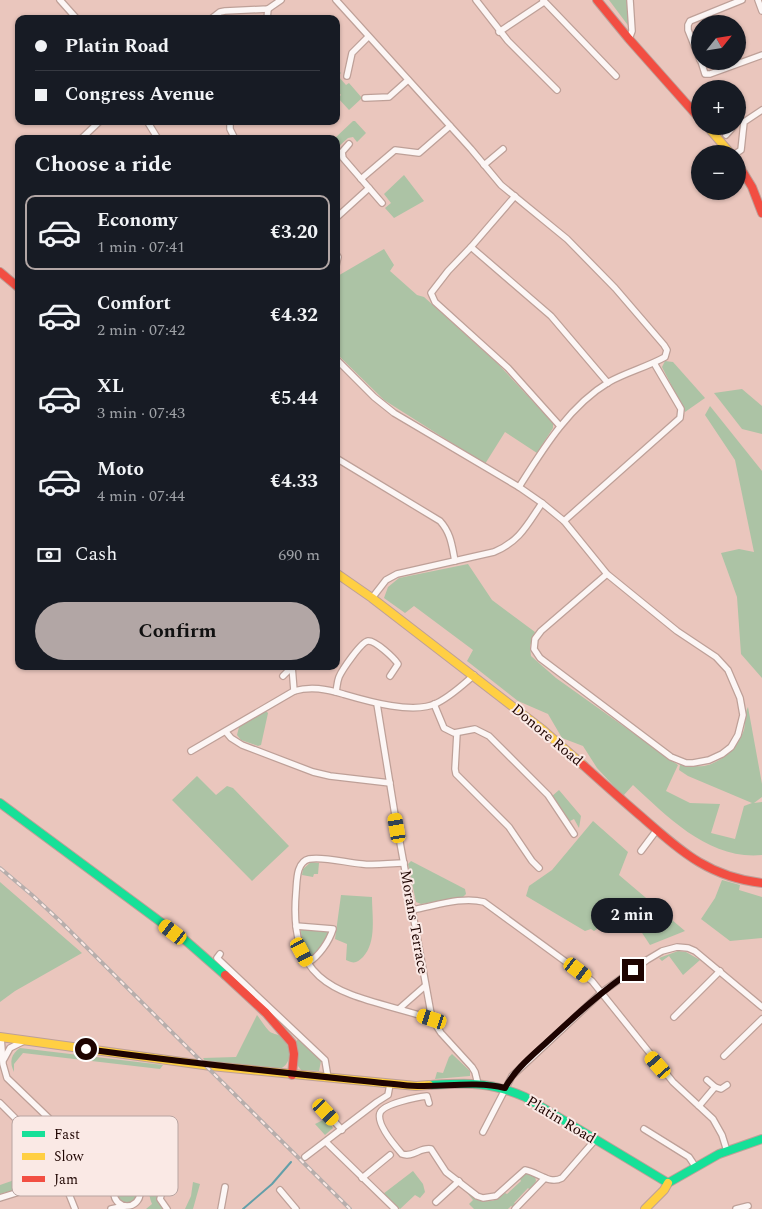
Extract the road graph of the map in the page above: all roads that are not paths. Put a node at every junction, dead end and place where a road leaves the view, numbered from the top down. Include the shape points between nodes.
1 (60, 0) edge
2 (281, 0) edge
3 (336, 0) edge
4 (476, 0) edge
5 (597, 0) edge
6 (630, 0) edge
7 (742, 0) edge
8 (758, 0) edge
9 (544, 1) edge
10 (268, 9) junction
11 (762, 11) edge
12 (73, 15) edge
13 (215, 15) edge
14 (267, 15) edge
15 (705, 15) edge
16 (691, 21) edge
17 (499, 32) junction
18 (368, 37) junction
19 (691, 38) edge
20 (629, 39) junction
21 (762, 55) edge
22 (746, 61) edge
23 (704, 70) edge
24 (721, 70) edge
25 (347, 76) dead end
26 (616, 76) dead end
27 (408, 80) junction
28 (557, 90) dead end
29 (365, 98) dead end
30 (691, 109) edge
31 (762, 110) edge
32 (746, 121) edge
33 (96, 125) edge
34 (450, 126) junction
35 (85, 135) edge
36 (715, 135) edge
37 (349, 144) dead end
38 (725, 145) edge
39 (502, 149) dead end
40 (484, 165) junction
41 (746, 177) edge
42 (361, 179) junction
43 (369, 188) junction
44 (515, 196) junction
45 (382, 203) dead end
46 (762, 213) edge
47 (340, 214) edge
48 (471, 247) junction
49 (0, 272) edge
50 (15, 285) edge
51 (340, 363) edge
52 (654, 363) junction
53 (608, 383) junction
54 (560, 426) junction
55 (340, 460) edge
56 (519, 487) junction
57 (542, 503) junction
58 (564, 521) junction
59 (455, 561) junction
60 (607, 574) junction
61 (340, 576) edge
62 (372, 598) junction
63 (288, 670) edge
64 (292, 670) edge
65 (474, 675) junction
66 (283, 676) dead end
67 (390, 676) dead end
68 (294, 691) junction
69 (336, 692) junction
70 (377, 704) junction
71 (434, 704) junction
72 (226, 732) junction
73 (457, 733) junction
74 (191, 751) dead end
75 (390, 783) junction
76 (0, 803) edge
77 (656, 831) junction
78 (574, 834) dead end
79 (641, 851) dead end
80 (404, 863) junction
81 (539, 868) dead end
82 (762, 883) edge
83 (412, 910) junction
84 (296, 926) junction
85 (220, 954) dead end
86 (308, 964) junction
87 (720, 971) junction
88 (425, 986) junction
89 (602, 992) junction
90 (762, 1007) edge
91 (400, 1008) junction
92 (268, 1011) junction
93 (674, 1017) dead end
94 (432, 1019) junction
95 (762, 1019) edge
96 (1, 1037) edge
97 (25, 1040) junction
98 (724, 1056) dead end
99 (3, 1064) junction
100 (292, 1075) junction
101 (328, 1078) junction
102 (707, 1080) dead end
103 (390, 1084) junction
104 (478, 1084) junction
105 (727, 1086) dead end
106 (715, 1087) junction
107 (505, 1088) junction
108 (0, 1103) edge
109 (429, 1103) dead end
110 (699, 1106) junction
111 (326, 1112) dead end
112 (13, 1116) edge
113 (46, 1116) edge
114 (644, 1129) dead end
115 (342, 1130) junction
116 (483, 1132) dead end
117 (762, 1139) edge
118 (595, 1140) junction
119 (326, 1142) junction
120 (727, 1151) junction
121 (390, 1155) dead end
122 (305, 1157) dead end
123 (695, 1166) junction
124 (362, 1178) junction
125 (545, 1178) junction
126 (458, 1181) junction
127 (668, 1183) junction
128 (225, 1187) dead end
129 (280, 1190) dead end
130 (12, 1194) edge
131 (70, 1196) edge
132 (140, 1196) edge
133 (161, 1196) edge
134 (0, 1198) edge
135 (115, 1198) joint
136 (436, 1202) dead end
137 (125, 1206) junction
138 (748, 1206) dead end
139 (75, 1209) edge
140 (111, 1209) edge
141 (167, 1209) edge
142 (221, 1209) edge
143 (296, 1209) edge
144 (395, 1209) edge
145 (515, 1209) edge
146 (645, 1209) edge
147 (736, 1209) edge

1 - 12 street
2 - 10 street
3 - 18 street
4 - 17 street
5 - 20 street
6 - 20 street via 632,31
7 - 15 street
8 - 11 street
9 - 17 street
9 - 26 street
10 - 13 street via 225,11
10 - 14 street
16 - 19 street via 688,30
17 - 28 street
18 - 25 street via 352,53
18 - 27 street
20 - 30 street
21 - 22 street
23 - 24 street via 705,74 710,74
27 - 29 street via 389,97
27 - 34 street
31 - 32 street
33 - 35 street
34 - 40 street
34 - 42 street via 419,153 395,150
36 - 38 street
37 - 42 street via 342,152 343,158
39 - 40 street
40 - 44 street
41 - 46 street
42 - 43 street
43 - 45 street
43 - 47 street
44 - 48 street
44 - 52 street via 574,246 615,288 667,350 665,358
48 - 53 street via 551,316
48 - 54 street via 431,293 434,302 508,368
49 - 50 street
51 - 56 street via 394,414
52 - 53 street
52 - 58 street via 681,409 680,418
53 - 54 street via 583,402
54 - 56 street
55 - 59 street via 440,521 451,539
56 - 57 street
57 - 58 street
57 - 59 street via 520,536 507,547
58 - 60 street
59 - 62 street via 391,576
60 - 60 street via 677,631 716,657 728,670 740,698 743,715 738,735 722,754 694,763 671,757 555,670 534,649 535,639 542,631
61 - 62 street, Donore Road
62 - 65 street, Donore Road
63 - 66 street
64 - 68 street
65 - 71 street
65 - 77 street, Donore Road via 543,730
67 - 69 street via 398,664 395,659 368,641 362,644 343,670
68 - 69 street via 306,687
68 - 72 street
69 - 70 street
70 - 71 street via 405,707
70 - 75 street, Morans Terrace
71 - 73 street via 442,724
72 - 74 street
72 - 75 street via 242,745 313,772
73 - 78 street via 474,729 489,736 548,795
73 - 81 street via 456,774 509,827
75 - 80 street, Morans Terrace
76 - 92 street via 185,940
77 - 79 street
77 - 82 street, Donore Road via 702,865 729,876
80 - 83 street, Morans Terrace
80 - 84 street via 364,865 317,859 302,863 296,892
83 - 88 street, Morans Terrace
83 - 89 street via 466,900 484,902 592,981
84 - 86 street
84 - 86 street via 332,929 327,943
85 - 92 street via 217,958
86 - 91 street via 333,988
87 - 89 street via 695,951 677,947 647,960
87 - 90 street
87 - 93 street
88 - 91 street
88 - 94 street, Morans Terrace
89 - 107 street via 526,1060
89 - 110 street via 665,1073
91 - 94 street
92 - 100 street via 292,1043
92 - 101 street via 325,1060
94 - 104 street, Morans Terrace via 472,1067
95 - 98 street
96 - 97 street, Platin Road
96 - 99 street
97 - 99 street via 10,1048
97 - 100 street, Platin Road
99 - 113 street via 10,1081
100 - 101 street, Platin Road
101 - 103 street, Platin Road
102 - 106 street
103 - 104 street, Platin Road
103 - 115 street via 388,1095
104 - 107 street, Platin Road
105 - 106 street
106 - 110 street
107 - 116 street
107 - 118 street, Platin Road
108 - 112 street
109 - 126 street via 427,1096 408,1099 382,1109 379,1118 402,1154 431,1148 446,1172
110 - 120 street via 717,1124
111 - 115 street
114 - 123 street via 689,1157
115 - 119 street
117 - 120 street
118 - 125 street via 562,1178 553,1181
118 - 127 street, Platin Road
119 - 122 street
119 - 124 street
120 - 123 street
121 - 124 street
123 - 127 street
124 - 144 street
125 - 126 street via 525,1170 490,1198 477,1196
125 - 145 street
126 - 136 street
127 - 146 street
128 - 142 street
129 - 143 street
130 - 134 street
131 - 139 street
132 - 137 street via 136,1203
133 - 141 street
135 - 137 street
135 - 140 street
137 - 140 street
138 - 147 street

